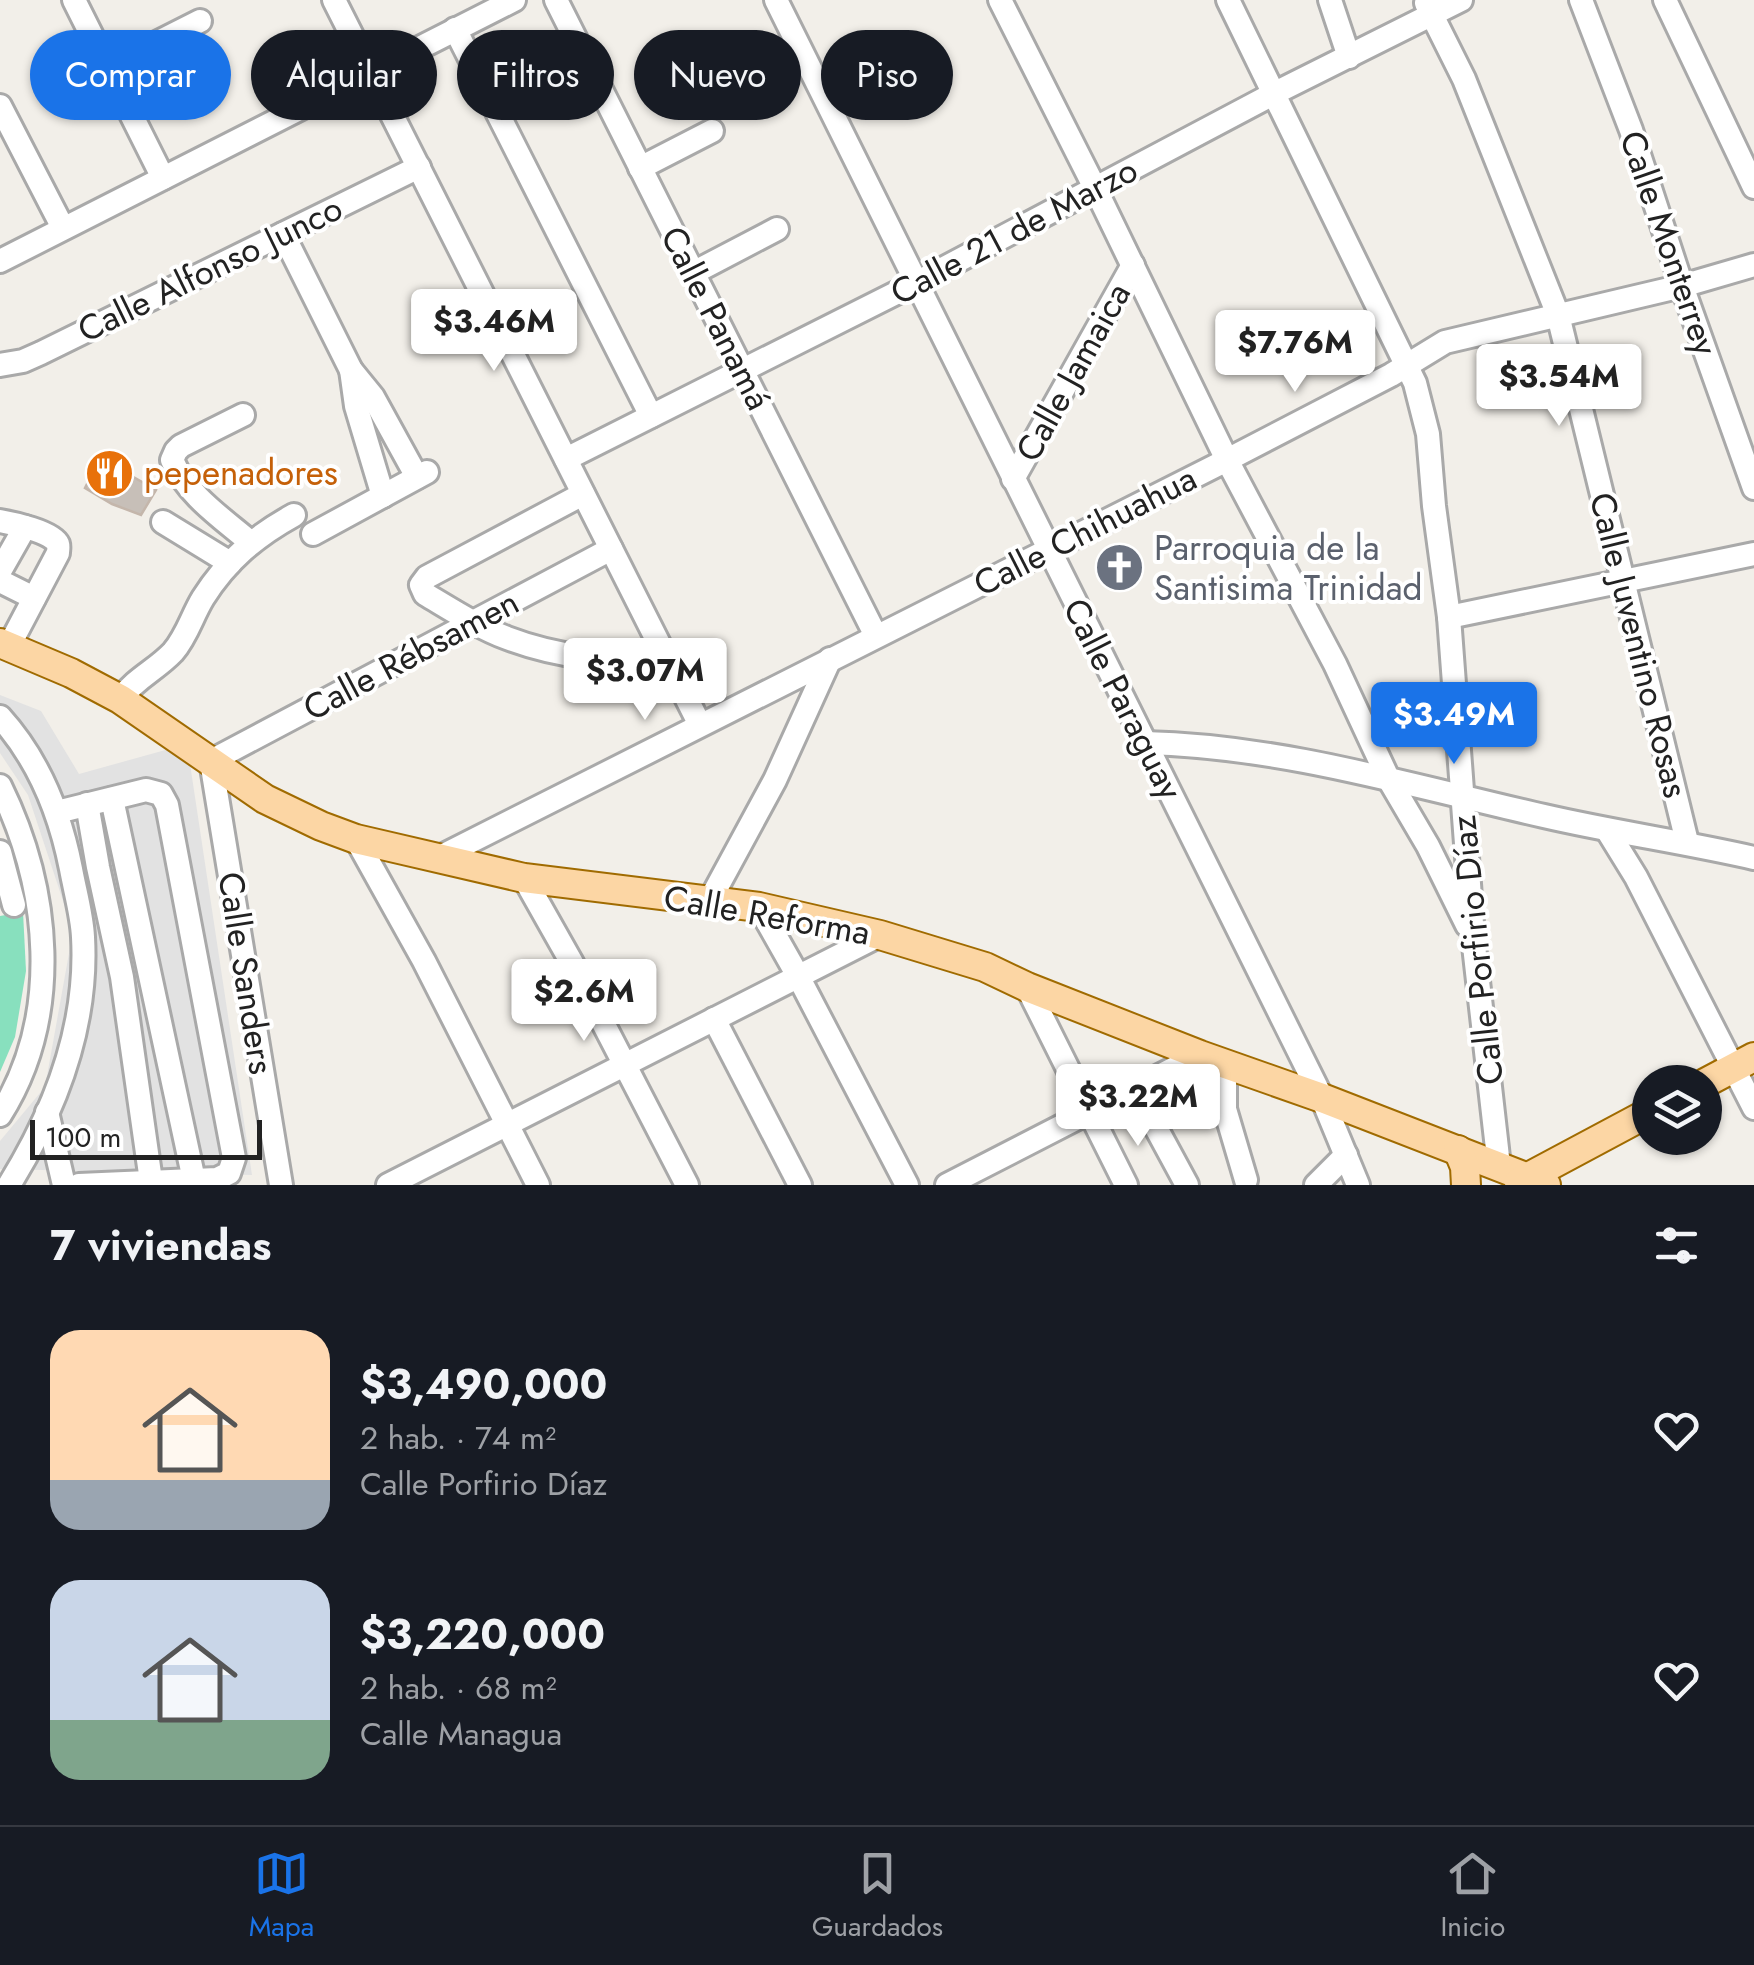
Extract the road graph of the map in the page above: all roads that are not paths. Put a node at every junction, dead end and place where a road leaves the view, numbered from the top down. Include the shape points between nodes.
1 (74, 0) edge
2 (334, 0) edge
3 (514, 0) edge
4 (556, 0) edge
5 (776, 0) edge
6 (1000, 0) edge
7 (1228, 0) edge
8 (1330, 0) edge
9 (1461, 0) edge
10 (1581, 0) edge
11 (1665, 0) edge
12 (1428, 7) edge
13 (200, 21) dead end
14 (455, 29) junction
15 (89, 30) edge
16 (182, 30) edge
17 (349, 30) edge
18 (437, 38) edge
19 (1349, 56) junction
20 (1275, 93) junction
21 (0, 106) edge
22 (134, 120) edge
23 (275, 120) edge
24 (395, 120) edge
25 (712, 131) dead end
26 (419, 167) junction
27 (640, 168) junction
28 (162, 178) junction
29 (1095, 188) junction
30 (1754, 188) edge
31 (63, 228) junction
32 (777, 229) dead end
33 (283, 234) junction
34 (0, 261) edge
35 (1754, 265) edge
36 (1133, 266) junction
37 (694, 273) junction
38 (916, 284) junction
39 (1682, 286) junction
40 (1558, 315) junction
41 (0, 364) edge
42 (1406, 366) junction
43 (350, 370) junction
44 (742, 370) junction
45 (242, 414) dead end
46 (650, 416) junction
47 (566, 459) junction
48 (1226, 460) junction
49 (1014, 479) junction
50 (1754, 488) edge
51 (583, 494) junction
52 (383, 496) junction
53 (294, 515) dead end
54 (0, 521) edge
55 (163, 522) dead end
56 (25, 527) junction
57 (313, 534) dead end
58 (250, 542) junction
59 (611, 548) junction
60 (1048, 550) junction
61 (1754, 554) edge
62 (230, 563) junction
63 (0, 571) edge
64 (0, 580) edge
65 (1624, 581) junction
66 (34, 598) junction
67 (1449, 617) junction
68 (474, 623) junction
69 (876, 636) junction
70 (5, 645) edge
71 (830, 659) junction
72 (668, 662) junction
73 (120, 699) junction
74 (0, 717) edge
75 (700, 725) junction
76 (1145, 743) junction
77 (211, 761) junction
78 (1388, 778) junction
79 (0, 788) edge
80 (1462, 796) junction
81 (112, 798) junction
82 (87, 804) junction
83 (57, 812) junction
84 (1607, 830) junction
85 (356, 839) junction
86 (1687, 842) junction
87 (0, 852) edge
88 (438, 858) junction
89 (1754, 858) edge
90 (524, 878) junction
91 (710, 900) junction
92 (14, 904) dead end
93 (759, 907) junction
94 (880, 934) junction
95 (1473, 937) junction
96 (798, 976) junction
97 (1027, 987) junction
98 (714, 1019) junction
99 (1213, 1060) junction
100 (1743, 1062) edge
101 (625, 1066) junction
102 (1136, 1089) junction
103 (1322, 1098) junction
104 (1754, 1108) edge
105 (48, 1112) junction
106 (1089, 1112) junction
107 (0, 1115) edge
108 (1632, 1121) edge
109 (507, 1124) junction
110 (1458, 1150) junction
111 (1346, 1155) junction
112 (1522, 1178) edge
113 (194, 1180) junction
114 (1246, 1180) dead end
115 (152, 1181) junction
116 (9, 1185) edge
117 (64, 1185) edge
118 (79, 1185) edge
119 (281, 1185) edge
120 (388, 1185) edge
121 (538, 1185) edge
122 (687, 1185) edge
123 (800, 1185) edge
124 (907, 1185) edge
125 (947, 1185) edge
126 (1126, 1185) edge
127 (1186, 1185) edge
128 (1316, 1185) edge
129 (1358, 1185) edge
130 (1466, 1185) edge

1 - 15 street
2 - 17 street
3 - 14 street
4 - 27 street, Calle Panamá
5 - 38 street, Calle Paraguay
6 - 29 street
7 - 20 street, Calle Porfirio Díaz
8 - 19 street
9 - 12 street, Calle 21 de Marzo
10 - 39 street, Calle Monterrey
11 - 30 street
12 - 19 street, Calle 21 de Marzo
12 - 40 street, Calle Juventino Rosas via 1464,79
13 - 16 street
14 - 18 street
14 - 46 street
19 - 20 street, Calle 21 de Marzo
20 - 29 street, Calle 21 de Marzo
20 - 42 street, Calle Porfirio Díaz
21 - 31 street
22 - 28 street
23 - 28 street
24 - 26 street
25 - 27 street
26 - 33 street, Calle Alfonso Junco
26 - 47 street
27 - 37 street, Calle Panamá
28 - 31 street
29 - 36 street
29 - 38 street, Calle 21 de Marzo
31 - 34 street
32 - 37 street
33 - 41 street, Calle Alfonso Junco via 41,353
33 - 43 street
35 - 39 street, Calle Chihuahua
36 - 48 street
36 - 49 street, Calle Jamaica
37 - 44 street, Calle Panamá
38 - 44 street, Calle 21 de Marzo
38 - 49 street, Calle Paraguay
39 - 40 street, Calle Chihuahua
39 - 50 street, Calle Monterrey
40 - 42 street, Calle Chihuahua via 1457,338
40 - 65 street, Calle Juventino Rosas
42 - 48 street, Calle Chihuahua
42 - 67 street, Calle Porfirio Díaz via 1425,415
43 - 52 street
43 - 52 street via 424,474
44 - 46 street, Calle 21 de Marzo
44 - 69 street, Calle Panamá
45 - 58 street via 181,446 172,460 200,500
46 - 47 street, Calle 21 de Marzo
47 - 51 street
48 - 60 street, Calle Chihuahua
48 - 78 street
49 - 60 street, Calle Paraguay
51 - 59 street
51 - 68 street via 423,581 425,594
52 - 57 street
53 - 58 street
54 - 56 street
55 - 62 street
56 - 63 street
56 - 66 street via 59,546
58 - 62 street
59 - 68 street, Calle Rébsamen
59 - 72 street
60 - 69 street, Calle Chihuahua
60 - 76 street, Calle Paraguay
61 - 65 street
62 - 73 street via 172,654
64 - 66 street
65 - 67 street
65 - 86 street, Calle Juventino Rosas
66 - 70 street
67 - 80 street, Calle Porfirio Díaz
68 - 72 street via 560,654
68 - 77 street, Calle Rébsamen
69 - 71 street, Calle Chihuahua
70 - 73 main road, Calle Reforma
71 - 75 street, Calle Chihuahua
71 - 91 street
72 - 75 street
73 - 77 main road, Calle Reforma
74 - 83 street
75 - 88 street, Calle Chihuahua
76 - 78 street via 1279,756
76 - 103 street, Calle Paraguay
77 - 85 main road, Calle Reforma via 265,799
77 - 119 street, Calle Sanders
78 - 80 street
78 - 95 street
79 - 107 street via 36,888 43,988 28,1058
80 - 84 street
80 - 95 street, Calle Porfirio Díaz
81 - 82 street
81 - 113 street
81 - 113 street via 146,790 160,794 178,854 234,1158 225,1176
82 - 83 street
82 - 115 street via 122,976
83 - 105 street via 83,932 84,969 68,1060
84 - 86 street
84 - 100 street
85 - 88 main road, Calle Reforma
85 - 109 street
86 - 89 street
87 - 92 street
88 - 90 main road, Calle Reforma
90 - 91 main road, Calle Reforma
90 - 101 street
91 - 93 main road, Calle Reforma
93 - 94 main road, Calle Reforma
93 - 96 street
94 - 96 street
94 - 97 main road, Calle Reforma
95 - 112 street, Calle Porfirio Díaz
96 - 98 street
96 - 124 street
97 - 99 main road, Calle Reforma
97 - 106 street
98 - 101 street
98 - 123 street
99 - 102 street
99 - 103 main road, Calle Reforma
99 - 114 street
100 - 104 street
101 - 109 street
101 - 122 street
102 - 106 street
102 - 127 street
103 - 110 main road, Calle Reforma
103 - 111 street, Calle Paraguay
105 - 116 street
105 - 117 street
106 - 125 street
106 - 126 street
108 - 112 main road
109 - 120 street
109 - 121 street
110 - 112 main road, Calle Reforma
110 - 130 main road
111 - 128 street
111 - 129 street, Calle Paraguay
113 - 115 street
115 - 118 street

